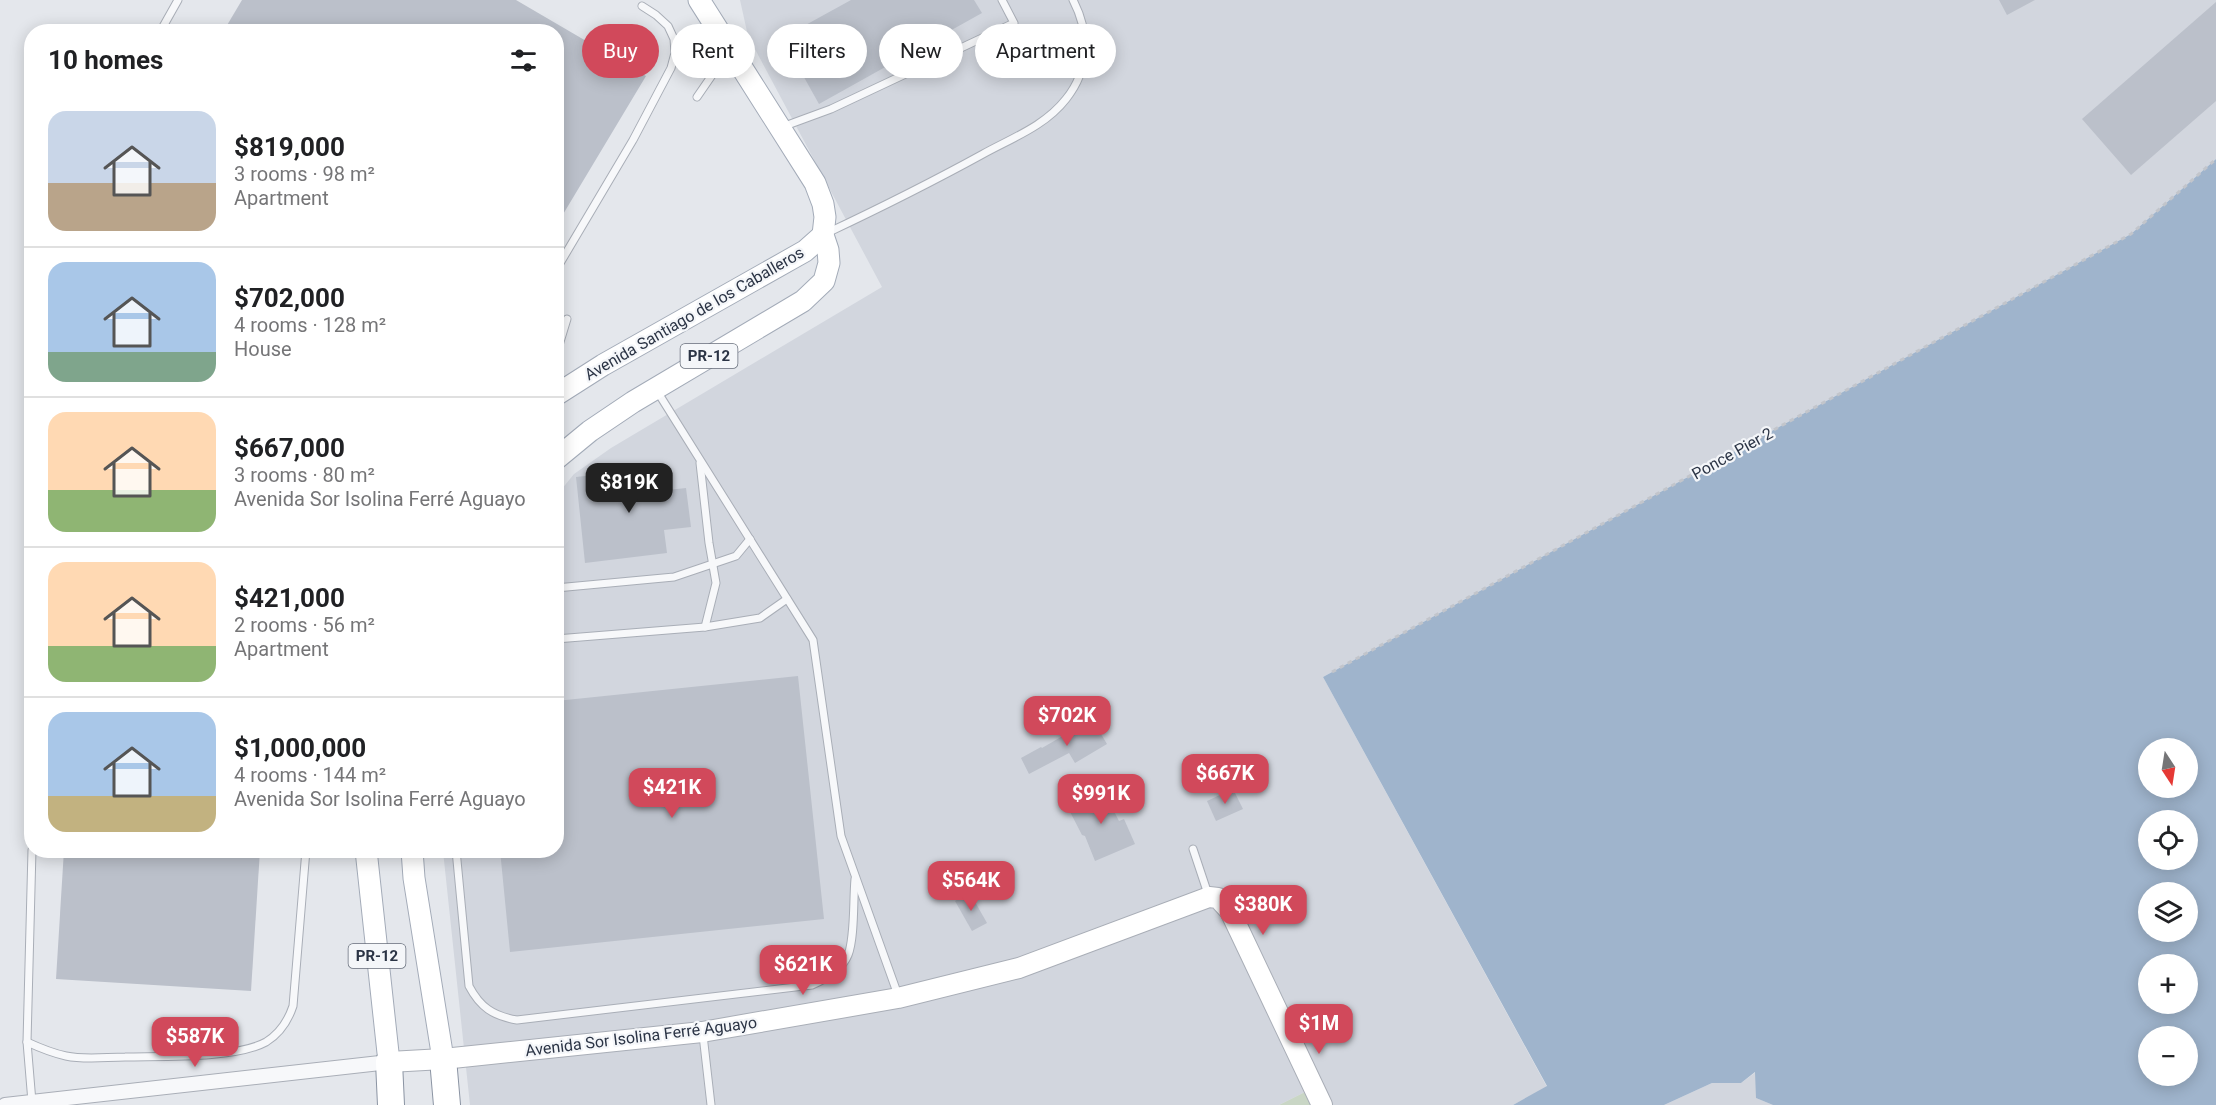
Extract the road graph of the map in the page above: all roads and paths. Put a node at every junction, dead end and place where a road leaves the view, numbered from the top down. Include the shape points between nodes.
1 (178, 0) edge
2 (699, 0) edge
3 (1002, 0) edge
4 (1073, 0) edge
5 (642, 6) dead end
6 (164, 24) edge
7 (714, 24) edge
8 (710, 78) edge
9 (748, 78) edge
10 (697, 97) dead end
11 (780, 128) junction
12 (2216, 159) edge
13 (823, 235) junction
14 (564, 256) edge
15 (567, 319) dead end
16 (564, 329) edge
17 (656, 389) junction
18 (564, 390) edge
19 (564, 452) edge
20 (700, 460) junction
21 (750, 539) junction
22 (713, 562) junction
23 (564, 587) edge
24 (787, 599) junction
25 (705, 627) junction
26 (564, 638) edge
27 (1332, 672) dead end
28 (1193, 849) dead end
29 (32, 858) edge
30 (305, 858) edge
31 (367, 858) edge
32 (413, 858) edge
33 (457, 858) edge
34 (855, 877) junction
35 (1209, 897) junction
36 (898, 998) junction
37 (702, 1032) junction
38 (27, 1042) junction
39 (443, 1059) junction
40 (389, 1062) junction
41 (32, 1102) junction
42 (5, 1105) edge
43 (391, 1105) edge
44 (447, 1105) edge
45 (711, 1105) edge
46 (1322, 1105) edge

1 - 6 lane
2 - 7 main road, PR-12
3 - 11 lane via 1014,23 831,109
4 - 13 lane via 1086,39 1082,71 1067,98 1048,119 900,199
5 - 14 lane via 668,26 674,39 671,68
8 - 10 lane
9 - 11 main road, PR-12
11 - 13 main road, PR-12 via 819,191 825,217
12 - 27 path, Ponce Pier 2 via 2131,234
13 - 17 main road, Avenida Santiago de los Caballeros / PR-12 via 829,263 819,288
13 - 18 main road, Avenida Santiago de los Caballeros / PR-12 via 805,251
15 - 16 lane
17 - 19 main road, Avenida Santiago de los Caballeros / PR-12
17 - 20 lane
20 - 21 lane
20 - 22 lane
21 - 22 lane via 736,556
21 - 24 lane
22 - 23 lane via 674,577
22 - 25 lane via 716,583
24 - 25 lane via 760,618
24 - 34 lane via 813,640 841,836
25 - 26 lane
28 - 35 lane
29 - 38 lane
30 - 38 lane via 293,1006 279,1032 266,1042 225,1052 102,1057 68,1057
31 - 40 main road, PR-12
32 - 39 main road, PR-12
33 - 34 lane via 469,986 474,997 492,1013 517,1020 812,985 841,966 848,956
34 - 36 lane
35 - 36 street, Avenida Sor Isolina Ferré Aguayo via 1019,968
35 - 46 street via 1226,903
36 - 37 street, Avenida Sor Isolina Ferré Aguayo
37 - 39 street, Avenida Sor Isolina Ferré Aguayo
37 - 45 lane
38 - 41 lane
39 - 40 street, Avenida Sor Isolina Ferré Aguayo
39 - 44 highway, PR-12
40 - 41 street
40 - 43 highway, PR-12
41 - 42 street

